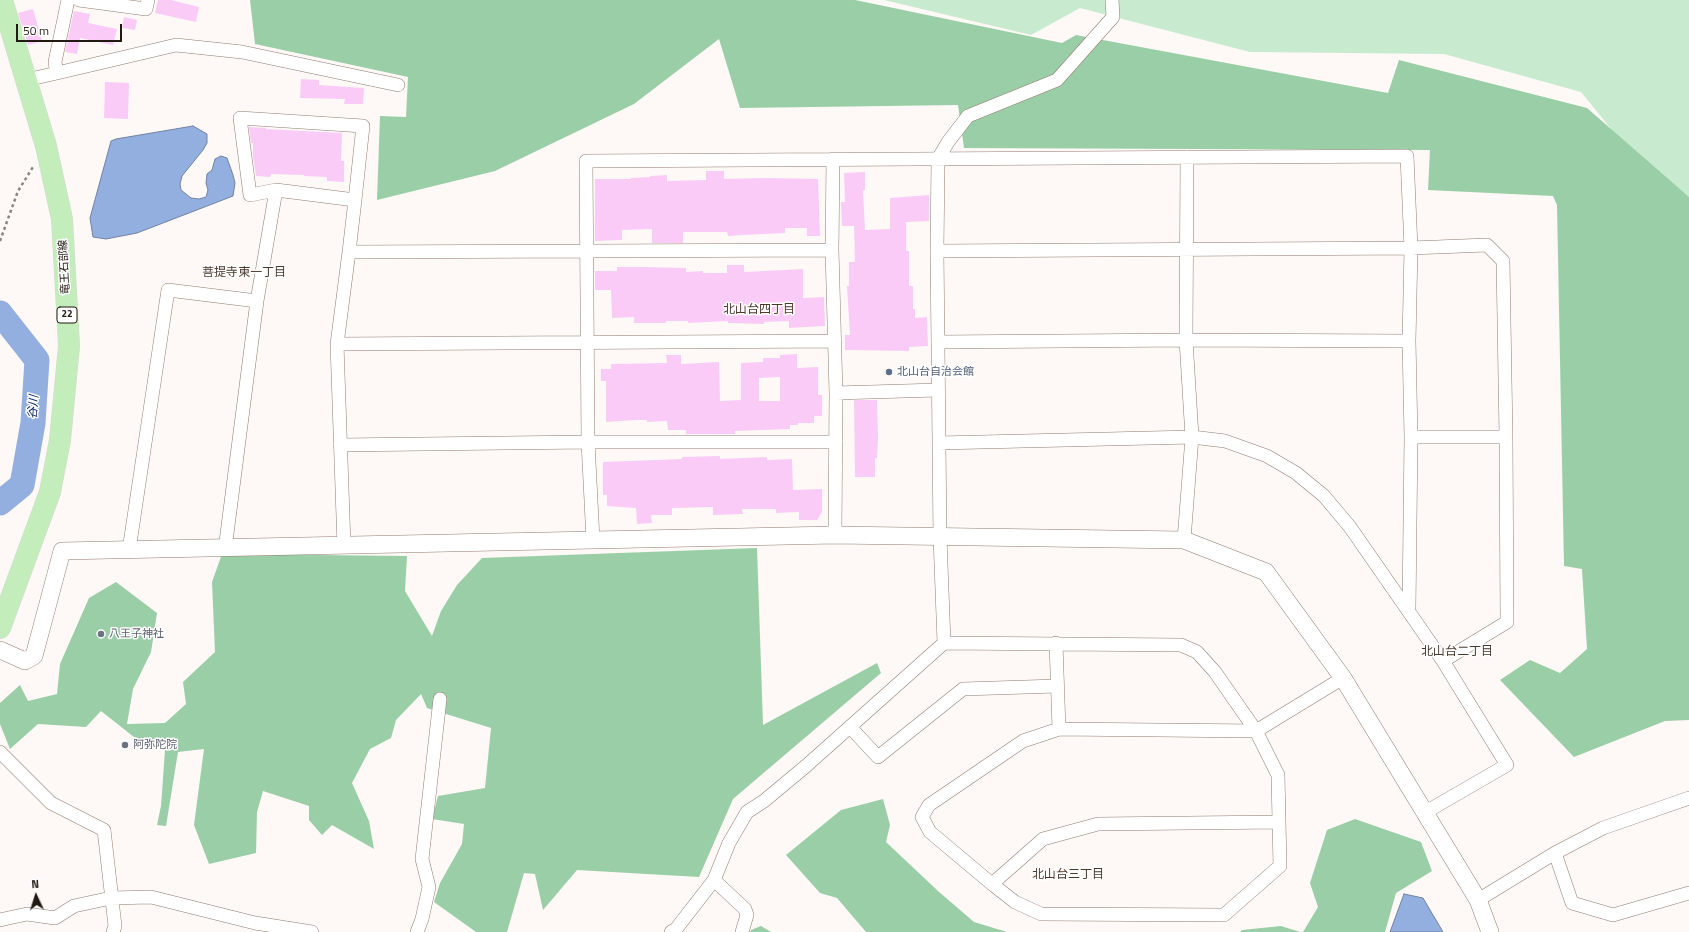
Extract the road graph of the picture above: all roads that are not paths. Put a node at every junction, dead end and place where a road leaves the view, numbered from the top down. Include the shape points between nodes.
1 (2, 0) edge
2 (68, 0) edge
3 (79, 0) edge
4 (148, 0) edge
5 (1112, 0) edge
6 (57, 73) junction
7 (26, 80) junction
8 (398, 85) dead end
9 (1187, 157) junction
10 (938, 158) junction
11 (833, 159) junction
12 (276, 190) junction
13 (355, 200) junction
14 (1186, 248) junction
15 (1411, 248) junction
16 (832, 250) junction
17 (585, 251) junction
18 (937, 251) junction
19 (349, 252) junction
20 (257, 301) junction
21 (1186, 340) junction
22 (835, 341) junction
23 (1409, 341) junction
24 (587, 342) junction
25 (938, 342) junction
26 (337, 344) junction
27 (938, 390) junction
28 (836, 393) junction
29 (1192, 437) junction
30 (1411, 437) junction
31 (1506, 437) junction
32 (588, 442) junction
33 (836, 442) junction
34 (939, 443) junction
35 (340, 445) junction
36 (835, 535) junction
37 (940, 537) junction
38 (593, 540) junction
39 (1184, 540) junction
40 (344, 546) junction
41 (225, 549) junction
42 (129, 550) junction
43 (1409, 610) junction
44 (0, 628) edge
45 (944, 643) junction
46 (1056, 643) junction
47 (0, 650) edge
48 (1443, 661) junction
49 (1343, 678) junction
50 (1057, 686) junction
51 (440, 699) dead end
52 (850, 727) junction
53 (1059, 729) junction
54 (1256, 731) junction
55 (0, 752) edge
56 (1689, 798) edge
57 (1424, 813) junction
58 (1279, 822) junction
59 (1555, 853) junction
60 (714, 880) junction
61 (992, 884) junction
62 (1689, 893) edge
63 (111, 898) junction
64 (1478, 900) junction
65 (0, 920) edge
66 (113, 932) edge
67 (312, 932) edge
68 (417, 932) edge
69 (671, 932) edge
70 (742, 932) edge
71 (1490, 932) edge

1 - 7 main road, 竜王石部線 / 22
2 - 6 street via 55,62
3 - 4 street via 146,9
5 - 10 street via 1113,17 1057,80 968,116
6 - 7 street
6 - 8 street via 176,45 242,52
7 - 44 main road, 竜王石部線 / 22 via 46,146 62,219 69,338 61,432 50,492
9 - 10 street
9 - 14 street
9 - 15 street via 1407,156
10 - 11 street
10 - 18 street
11 - 16 street
11 - 17 street via 586,161
12 - 13 street
12 - 13 street via 250,195 240,118 363,126
12 - 20 street
13 - 19 street
14 - 15 street
14 - 18 street
14 - 21 street
15 - 23 street
15 - 31 street via 1487,245 1503,261
16 - 17 street
16 - 22 street
17 - 19 street
17 - 24 street
18 - 25 street
19 - 26 street
20 - 41 street
20 - 42 street via 168,290
21 - 23 street
21 - 25 street
21 - 29 street
22 - 24 street
22 - 28 street
23 - 30 street
24 - 26 street
24 - 32 street
25 - 27 street
26 - 35 street
27 - 28 street
27 - 34 street
28 - 33 street
29 - 34 street
29 - 39 street
29 - 43 street via 1225,441 1267,456 1296,473 1324,496 1350,527
30 - 31 street
30 - 43 street
31 - 48 street via 1507,622
32 - 33 street
32 - 35 street
32 - 38 street
33 - 36 street
34 - 37 street
35 - 40 street
36 - 37 street
36 - 38 street
37 - 39 street
37 - 45 street
38 - 40 street
39 - 49 street via 1266,572
40 - 41 street
41 - 42 street
42 - 47 street via 62,552 34,656 25,661
43 - 48 street
45 - 46 street
45 - 52 street
46 - 50 street
46 - 54 street via 1181,645 1197,652 1215,672
48 - 57 street via 1508,765
49 - 54 street
49 - 57 street
50 - 52 street via 963,689 878,757
50 - 53 street
51 - 68 street via 422,858 429,887
52 - 60 street via 764,801 746,812 729,843
53 - 54 street
53 - 61 street via 1023,741 929,805 922,817 930,832
54 - 58 street via 1278,775
55 - 63 street via 51,803 104,830
56 - 59 street via 1603,828
57 - 64 street
58 - 61 street via 1098,824 1043,839
58 - 61 street via 1280,866 1224,915 1041,914 1015,902
59 - 62 street via 1572,903 1613,915
59 - 64 street
60 - 69 street
60 - 70 street via 745,909 747,915
63 - 65 street via 74,906 55,918 27,914
63 - 66 street via 115,926
63 - 67 street via 151,897 255,923
64 - 71 street

